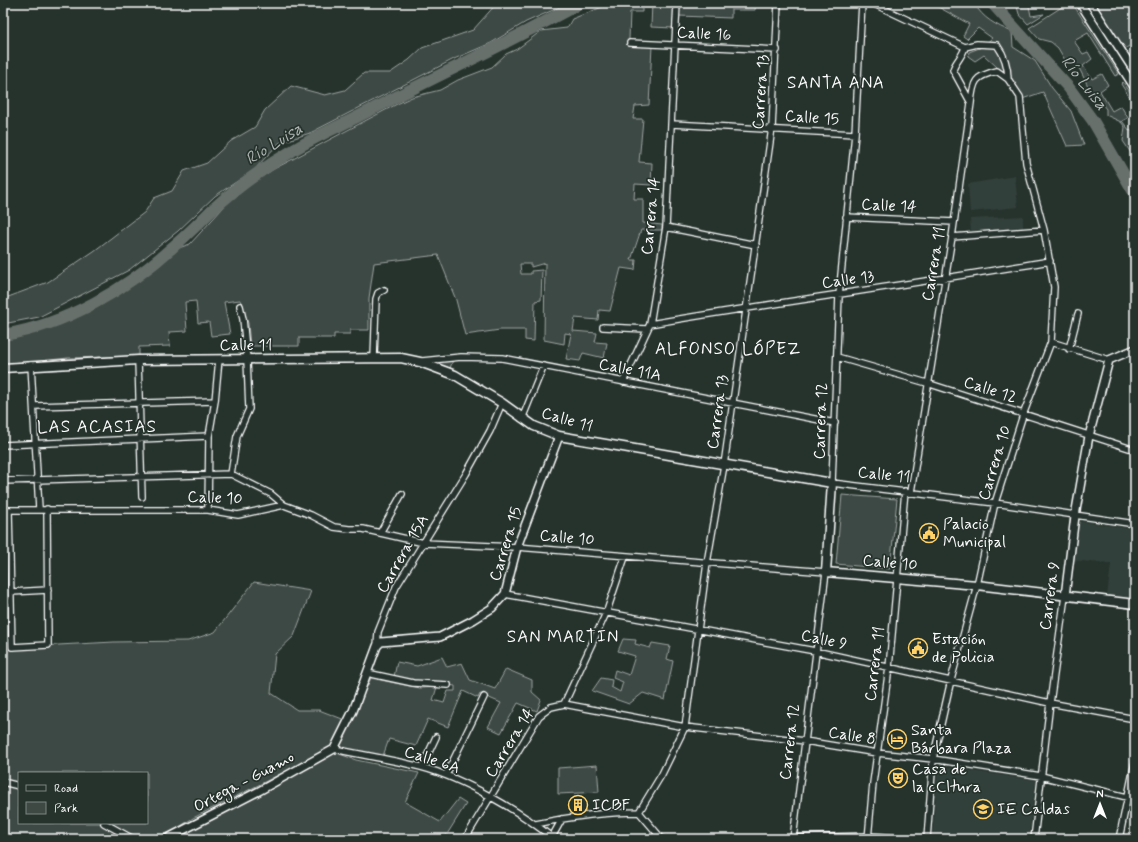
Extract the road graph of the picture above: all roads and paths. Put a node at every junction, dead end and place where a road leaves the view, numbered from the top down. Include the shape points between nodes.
1 (678, 3) edge
2 (778, 3) edge
3 (862, 3) edge
4 (872, 3) edge
5 (1080, 3) edge
6 (1090, 3) edge
7 (1093, 15) junction
8 (630, 43) dead end
9 (676, 46) junction
10 (965, 47) junction
11 (777, 50) junction
12 (1134, 70) edge
13 (1126, 72) junction
14 (1008, 79) junction
15 (1135, 88) edge
16 (971, 103) junction
17 (672, 124) junction
18 (772, 128) junction
19 (855, 134) junction
20 (846, 217) junction
21 (954, 222) junction
22 (666, 227) junction
23 (1044, 230) junction
24 (952, 237) junction
25 (756, 245) junction
26 (1050, 261) junction
27 (944, 279) junction
28 (384, 290) dead end
29 (839, 295) junction
30 (240, 306) dead end
31 (745, 308) junction
32 (1078, 314) dead end
33 (648, 326) junction
34 (604, 327) dead end
35 (1051, 342) junction
36 (1069, 349) junction
37 (1135, 349) edge
38 (837, 357) junction
39 (247, 358) junction
40 (374, 358) junction
41 (219, 359) junction
42 (138, 360) junction
43 (1109, 360) junction
44 (420, 362) junction
45 (31, 365) junction
46 (543, 367) junction
47 (3, 368) edge
48 (623, 382) junction
49 (927, 383) junction
50 (215, 401) junction
51 (139, 403) junction
52 (502, 403) junction
53 (732, 404) junction
54 (34, 406) junction
55 (1023, 415) junction
56 (522, 419) junction
57 (835, 423) junction
58 (209, 436) junction
59 (559, 436) junction
60 (1089, 436) junction
61 (140, 440) junction
62 (36, 443) junction
63 (3, 445) edge
64 (1135, 450) edge
65 (724, 465) junction
66 (209, 474) junction
67 (231, 474) junction
68 (142, 477) junction
69 (38, 480) junction
70 (3, 481) edge
71 (832, 483) junction
72 (908, 492) junction
73 (402, 494) dead end
74 (142, 497) dead end
75 (995, 503) junction
76 (284, 505) junction
77 (39, 509) junction
78 (47, 509) junction
79 (6, 510) edge
80 (208, 510) junction
81 (1075, 516) junction
82 (1135, 524) edge
83 (380, 533) junction
84 (424, 543) junction
85 (517, 547) junction
86 (625, 557) junction
87 (707, 563) junction
88 (826, 572) junction
89 (898, 577) junction
90 (977, 585) junction
91 (48, 590) junction
92 (11, 592) junction
93 (505, 594) junction
94 (1065, 596) junction
95 (1135, 604) edge
96 (607, 611) junction
97 (699, 629) junction
98 (377, 646) junction
99 (816, 650) junction
100 (889, 668) junction
101 (367, 673) junction
102 (951, 680) junction
103 (448, 685) dead end
104 (484, 696) dead end
105 (1050, 703) junction
106 (564, 704) junction
107 (1135, 719) edge
108 (685, 727) junction
109 (436, 737) dead end
110 (805, 741) junction
111 (334, 749) junction
112 (877, 753) junction
113 (933, 759) junction
114 (1135, 762) edge
115 (422, 767) junction
116 (446, 775) junction
117 (1041, 776) junction
118 (3, 782) edge
119 (18, 786) edge
120 (1127, 797) junction
121 (491, 798) junction
122 (1135, 799) edge
123 (639, 812) junction
124 (562, 819) junction
125 (106, 824) edge
126 (536, 824) junction
127 (552, 838) edge
128 (793, 838) edge
129 (868, 838) edge
130 (133, 839) edge
131 (166, 839) edge
132 (466, 839) edge
133 (662, 839) edge
134 (922, 839) edge
135 (927, 839) edge
136 (1034, 839) edge
137 (1119, 839) edge

1 - 9 street
2 - 11 street, Carrera 13
3 - 19 street, Carrera 12
4 - 10 street
5 - 7 street
6 - 7 street
7 - 12 street
7 - 13 street
8 - 9 street, Calle 16
9 - 11 street, Calle 16
9 - 17 street, Carrera 14
10 - 14 street via 977,44 997,45 1008,67
10 - 16 street via 954,70
11 - 18 street, Carrera 13
12 - 13 street
13 - 15 street
14 - 16 street, Carrera 11 via 997,71 983,74 973,84
14 - 23 street, Carrera 10 via 1020,97 1026,163
16 - 21 street, Carrera 11
17 - 18 street, Calle 15
17 - 22 street, Carrera 14
18 - 19 street, Calle 15
18 - 25 street, Carrera 13
19 - 20 street, Carrera 12
20 - 21 street, Calle 14
20 - 29 street, Carrera 12
21 - 24 street, Carrera 11
22 - 25 street
22 - 33 street, Carrera 14
23 - 24 street
23 - 26 street, Carrera 10
24 - 27 street, Carrera 11
25 - 31 street, Carrera 13
26 - 27 street, Calle 13
26 - 35 street, Carrera 10 via 1054,287
27 - 29 street, Calle 13
27 - 49 street, Carrera 11
28 - 40 street via 378,293 376,299
29 - 31 street, Calle 13
29 - 38 street, Carrera 12
30 - 39 street
31 - 33 street, Calle 13
31 - 53 street, Carrera 13
32 - 36 street
33 - 34 street, Calle 13
33 - 48 street, Carrera 14
35 - 36 street
35 - 55 street, Carrera 10
36 - 43 street
37 - 43 street
38 - 49 street, Calle 12
38 - 57 street, Carrera 12
39 - 40 main road, Calle 11
39 - 41 main road, Calle 11
39 - 67 street via 249,409 237,436
40 - 44 main road, Calle 11 via 401,358
41 - 42 main road, Calle 11
41 - 50 street
42 - 45 main road, Calle 11
42 - 51 street
43 - 60 street, Carrera 9
44 - 46 street, Calle 11A via 482,357 502,358
44 - 52 main road, Calle 11 via 455,375
45 - 47 main road, Calle 11
45 - 54 street
46 - 48 street, Calle 11A
46 - 56 street
48 - 53 street, Calle 11A
49 - 55 street, Calle 12
49 - 72 street, Carrera 11
50 - 51 street
50 - 58 street
51 - 54 street
51 - 61 street
52 - 56 main road, Calle 11
52 - 84 street, Carrera 15A via 490,431
53 - 57 street, Calle 11A
53 - 65 street, Carrera 13
54 - 62 street
55 - 60 street, Calle 12
55 - 75 street, Carrera 10
56 - 59 main road, Calle 11
57 - 71 street, Carrera 12
58 - 61 street
58 - 66 street
59 - 65 main road, Calle 11
59 - 85 street, Carrera 15
60 - 64 street, Calle 12
60 - 81 street, Carrera 9
61 - 62 street
61 - 68 street
62 - 63 street
62 - 69 street
65 - 71 main road, Calle 11
65 - 87 street, Carrera 13
66 - 67 street
66 - 68 street
66 - 80 street
67 - 76 street via 271,494
68 - 69 street
68 - 74 street
69 - 70 street
69 - 77 street
71 - 72 street, Calle 11
71 - 88 main road, Carrera 12
72 - 75 street, Calle 11
72 - 89 street, Carrera 11
73 - 83 street
75 - 81 street, Calle 11
75 - 90 street, Carrera 10
76 - 80 street, Calle 10 via 238,515
76 - 83 street, Calle 10 via 334,527
77 - 78 street, Calle 10
77 - 79 street, Calle 10
78 - 80 street, Calle 10
78 - 91 street
79 - 92 street
81 - 82 street, Calle 11
81 - 94 street, Carrera 9
83 - 84 street, Calle 10
84 - 85 street, Calle 10
84 - 98 street, Carrera 15A via 396,587 378,632
85 - 86 street, Calle 10
85 - 93 street, Carrera 15
86 - 87 street, Calle 10
86 - 96 street
87 - 88 street, Calle 10
87 - 97 street, Carrera 13
88 - 89 main road, Calle 10
88 - 99 street, Carrera 12
89 - 90 main road, Calle 10
89 - 100 street, Carrera 11
90 - 94 main road, Calle 10
90 - 102 street, Carrera 10
91 - 92 street
91 - 92 street via 48,646 12,647
93 - 96 street, Calle 9
93 - 98 street, Carrera 15 via 492,608 440,637 385,641
94 - 95 main road, Calle 10
94 - 105 street, Carrera 9
96 - 97 street, Calle 9
96 - 106 street
97 - 99 street, Calle 9
97 - 108 street, Carrera 13
98 - 101 street, Carrera 15A
99 - 100 street, Calle 9
99 - 110 street, Carrera 12
100 - 102 street, Calle 9
100 - 112 street, Carrera 11
101 - 103 street via 413,683
101 - 111 street, Carrera 15A via 353,711
102 - 105 street, Calle 9
102 - 113 street, Carrera 10
104 - 116 street
105 - 107 street, Calle 9
105 - 117 street, Carrera 9
106 - 108 street, Calle 8
106 - 121 street, Carrera 14 via 551,707 539,716
108 - 110 street, Calle 8
108 - 123 street, Carrera 13 via 662,774
109 - 115 street
110 - 112 street, Calle 8
110 - 128 street, Carrera 12
111 - 115 street, Calle 6A
111 - 131 street, Ortega - Guamo
112 - 113 street, Calle 8
112 - 129 street, Carrera 11
113 - 117 street, Calle 8
113 - 135 street, Carrera 10
114 - 120 street
115 - 116 street, Calle 6A
116 - 121 street, Calle 6A
117 - 120 street, Calle 8
117 - 136 street, Carrera 9
118 - 119 street
120 - 122 street, Calle 8
120 - 137 street
121 - 126 street, Calle 6A
121 - 132 street, Carrera 14
123 - 124 street
123 - 133 street
124 - 126 street
124 - 127 street
125 - 130 street
126 - 127 street, Calle 6A
128 - 129 street
129 - 134 street

